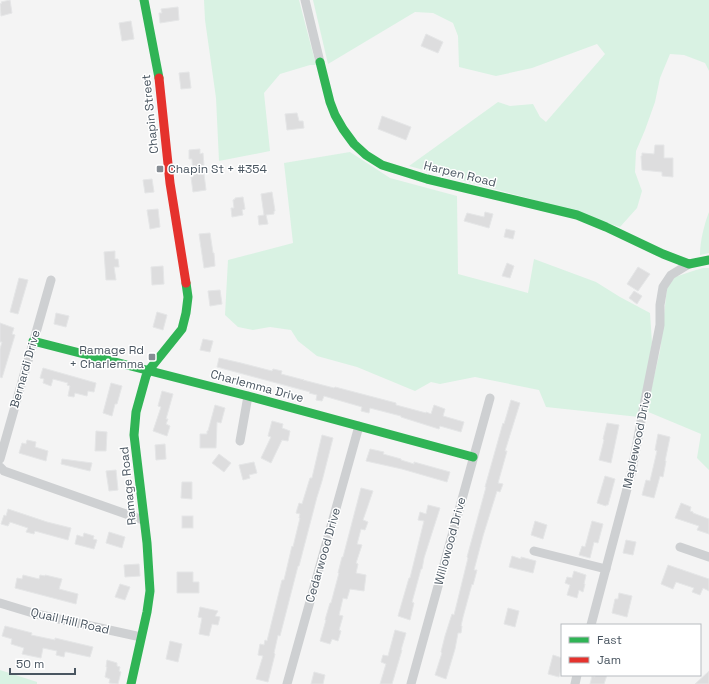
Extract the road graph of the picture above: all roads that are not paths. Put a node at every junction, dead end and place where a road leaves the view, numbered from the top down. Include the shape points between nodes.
1 (144, 0) edge
2 (305, 0) edge
3 (709, 260) edge
4 (689, 264) junction
5 (51, 280) dead end
6 (188, 297) joint
7 (33, 341) junction
8 (149, 370) junction
9 (248, 396) junction
10 (490, 398) dead end
11 (358, 426) junction
12 (240, 441) dead end
13 (473, 457) junction
14 (0, 459) edge
15 (0, 467) edge
16 (143, 520) junction
17 (680, 547) dead end
18 (534, 551) dead end
19 (709, 557) edge
20 (606, 569) junction
21 (0, 603) edge
22 (591, 624) edge
23 (141, 637) junction
24 (131, 684) edge
25 (287, 684) edge
26 (411, 684) edge

1 - 6 street, Chapin Street via 160,79 170,183
2 - 4 street, Harpen Road via 330,102 354,144 366,155 382,165 427,179 577,215
3 - 4 street
4 - 20 street, Maplewood Drive via 672,276 663,287 660,325 632,470
5 - 7 street, Bernardi Drive
6 - 8 street, Ramage Road via 182,329
7 - 8 street, Charlemma Drive
7 - 14 street, Bernardi Drive
8 - 9 street, Charlemma Drive
8 - 16 street, Ramage Road via 136,412 134,435
9 - 11 street, Charlemma Drive
9 - 12 street
10 - 13 street, Willowood Drive
11 - 13 street, Charlemma Drive
11 - 25 street, Cedarwood Drive
13 - 26 street, Willowood Drive
15 - 16 street via 4,471
16 - 23 street, Ramage Road via 150,591
17 - 19 street
18 - 20 street
20 - 22 street, Maplewood Drive
21 - 23 street, Quail Hill Road via 36,614
23 - 24 street, Ramage Road

